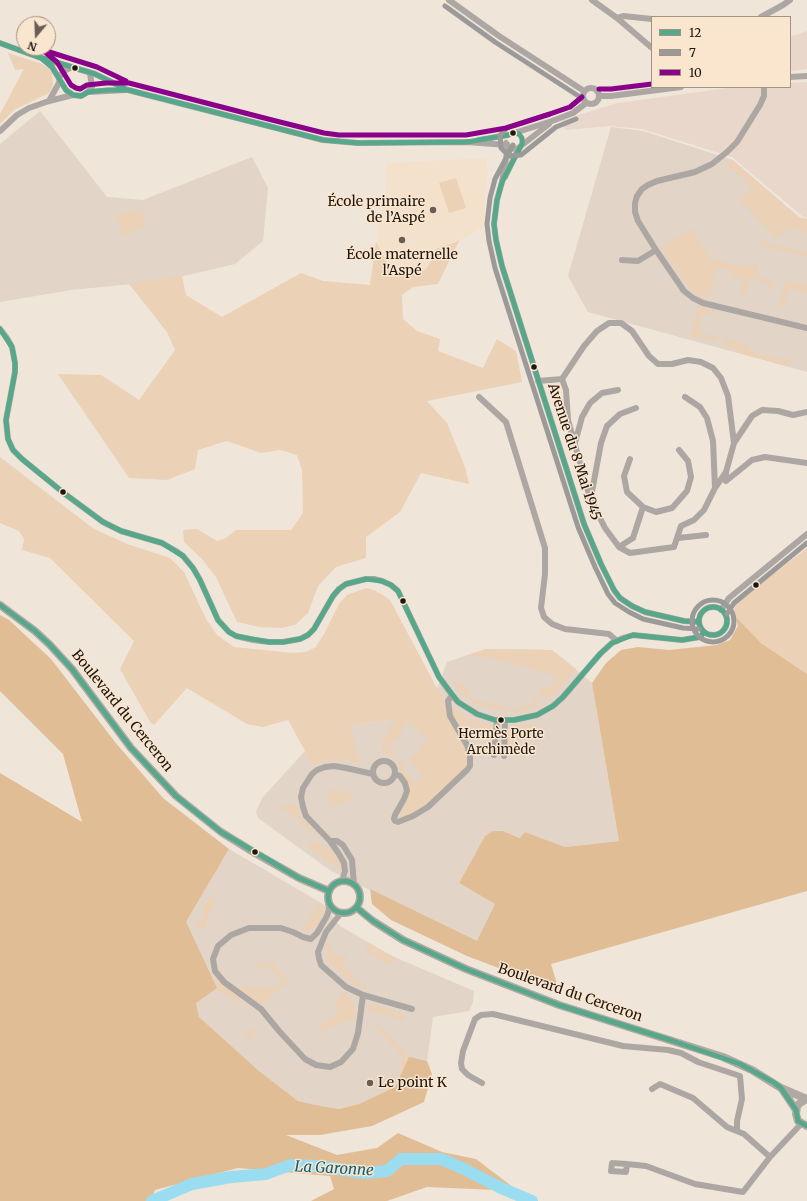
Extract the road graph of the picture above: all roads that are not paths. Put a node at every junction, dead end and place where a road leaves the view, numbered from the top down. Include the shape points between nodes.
1 (449, 0) edge
2 (592, 0) edge
3 (790, 0) edge
4 (764, 16) edge
5 (617, 18) junction
6 (651, 19) edge
7 (0, 43) edge
8 (651, 47) edge
9 (41, 58) junction
10 (72, 67) junction
11 (90, 73) junction
12 (807, 76) edge
13 (791, 77) edge
14 (60, 80) junction
15 (673, 88) edge
16 (764, 88) edge
17 (128, 90) junction
18 (584, 91) junction
19 (88, 92) junction
20 (73, 95) junction
21 (599, 96) junction
22 (49, 101) junction
23 (586, 103) junction
24 (552, 121) junction
25 (0, 131) edge
26 (516, 133) junction
27 (508, 135) junction
28 (467, 142) junction
29 (507, 146) junction
30 (520, 147) junction
31 (502, 182) junction
32 (656, 250) junction
33 (622, 260) dead end
34 (807, 328) edge
35 (0, 329) edge
36 (562, 379) junction
37 (538, 381) junction
38 (618, 390) dead end
39 (479, 397) dead end
40 (685, 397) dead end
41 (636, 408) dead end
42 (807, 412) edge
43 (734, 443) junction
44 (575, 445) junction
45 (679, 450) dead end
46 (630, 458) dead end
47 (807, 463) edge
48 (726, 472) junction
49 (715, 488) junction
50 (590, 498) junction
51 (643, 507) junction
52 (807, 534) edge
53 (706, 535) dead end
54 (678, 538) junction
55 (619, 547) junction
56 (0, 606) edge
57 (721, 610) junction
58 (700, 622) junction
59 (704, 632) junction
60 (617, 641) junction
61 (452, 695) junction
62 (497, 720) junction
63 (505, 720) junction
64 (494, 755) dead end
65 (504, 756) dead end
66 (373, 774) junction
67 (395, 774) junction
68 (334, 841) junction
69 (342, 881) junction
70 (354, 885) junction
71 (329, 891) junction
72 (328, 901) junction
73 (357, 908) junction
74 (341, 913) junction
75 (363, 994) junction
76 (412, 1010) dead end
77 (482, 1083) dead end
78 (652, 1088) dead end
79 (781, 1088) junction
80 (807, 1099) edge
81 (796, 1110) junction
82 (804, 1125) edge
83 (737, 1131) junction
84 (770, 1157) junction
85 (627, 1164) dead end

1 - 18 street
2 - 5 street
3 - 4 street
5 - 6 street via 623,16
5 - 8 street
7 - 9 street
9 - 10 street
9 - 14 street via 52,67
10 - 11 street
10 - 14 street via 62,73
11 - 17 street
11 - 19 street via 92,87
12 - 13 street
14 - 20 street via 66,90
14 - 22 street
15 - 21 street
16 - 32 street via 760,105 737,142 727,152 712,164 695,172 648,184 637,196 635,212 638,221
17 - 19 street
17 - 28 street via 323,140 358,143
18 - 21 street via 592,88
18 - 23 street via 583,99
19 - 20 street via 81,96
20 - 22 street
21 - 23 street via 595,104
22 - 25 street via 17,115
23 - 24 street via 573,113
24 - 26 street
24 - 30 street
26 - 27 street
26 - 30 street via 522,138
27 - 28 street
27 - 29 street
28 - 29 street
29 - 30 street via 512,149
29 - 31 street, Avenue du 8 Mai 1945
30 - 31 street, Avenue du 8 Mai 1945
31 - 37 street, Avenue du 8 Mai 1945 via 496,200 496,240
32 - 33 street via 638,261
32 - 34 street via 684,291 693,298 703,303
35 - 61 street via 12,347 15,363 6,420 8,438 14,450 102,522 121,531 162,543 183,556 193,568 218,620 228,632 253,640 283,642 300,639 314,629 332,596 339,589 356,581 374,579 391,585 398,591 439,677
36 - 37 street
36 - 43 street via 597,330 609,323 621,323 632,330 649,356 658,364 688,360 701,362 713,368 721,378 728,396
36 - 44 street via 566,390 568,420
37 - 58 street, Avenue du 8 Mai 1945 via 584,524 614,590 620,598 645,612
38 - 44 street via 602,393 590,402 582,417
39 - 60 street via 506,422 545,548 541,608 544,617 552,624 565,628 609,634
40 - 49 street via 700,407 707,418 713,441
41 - 50 street via 620,414 607,426
42 - 43 street via 793,415 762,410 752,416
43 - 48 street
44 - 50 street
45 - 51 street via 688,461 691,477 687,491 672,508 656,512
46 - 51 street via 624,476 627,492
47 - 48 street via 765,457 752,460 726,481
48 - 49 street
49 - 54 street via 704,510 694,520 681,526
50 - 55 street via 605,528
51 - 55 street via 633,538
52 - 57 street via 729,598
53 - 54 street
54 - 55 street via 674,547 630,553
56 - 71 main road, Boulevard du Cerceron via 50,644 131,748 176,796 208,823 255,853 299,878
57 - 58 street via 708,608 702,614
57 - 59 street via 726,617 724,630 717,635
58 - 59 street
59 - 60 street via 700,637 692,639 633,635
60 - 63 street via 600,654 553,706 537,715
61 - 62 street via 477,714
61 - 67 street via 448,701 450,716 467,745 470,766 428,807 398,822 394,819 395,815 407,790 400,776
62 - 63 street
62 - 64 street
63 - 65 street
66 - 67 street via 376,780 382,783 393,780
66 - 67 street via 378,762 384,761 391,763 395,768
66 - 68 street via 329,766 312,774 303,788 301,797 306,816
68 - 69 street via 344,863
68 - 70 street via 343,845 352,860
69 - 70 main road
69 - 71 main road via 336,883
70 - 73 main road via 360,893
71 - 72 main road
72 - 74 main road via 333,909
72 - 75 street via 327,916 311,939 281,928 249,928 231,935 218,946 214,959 215,971 224,982 261,1009 305,1059 316,1065 330,1067 342,1062 353,1049 358,1033
73 - 74 main road via 350,913
73 - 79 main road, Boulevard du Cerceron via 403,940 460,967 559,1005 723,1057 752,1070
74 - 75 street via 326,932 318,952 319,958 321,964 346,987
75 - 76 street
77 - 83 street via 462,1070 461,1063 475,1019 481,1015 493,1014 623,1046 681,1053 698,1062 740,1076 742,1099
78 - 83 street via 660,1084 693,1098
79 - 80 main road, Boulevard du Cerceron
79 - 81 main road, Boulevard du Cerceron
80 - 81 main road via 800,1103
81 - 82 main road, Boulevard du Cerceron via 797,1118
82 - 84 street
83 - 84 street
84 - 85 street via 743,1192 695,1184 646,1166

